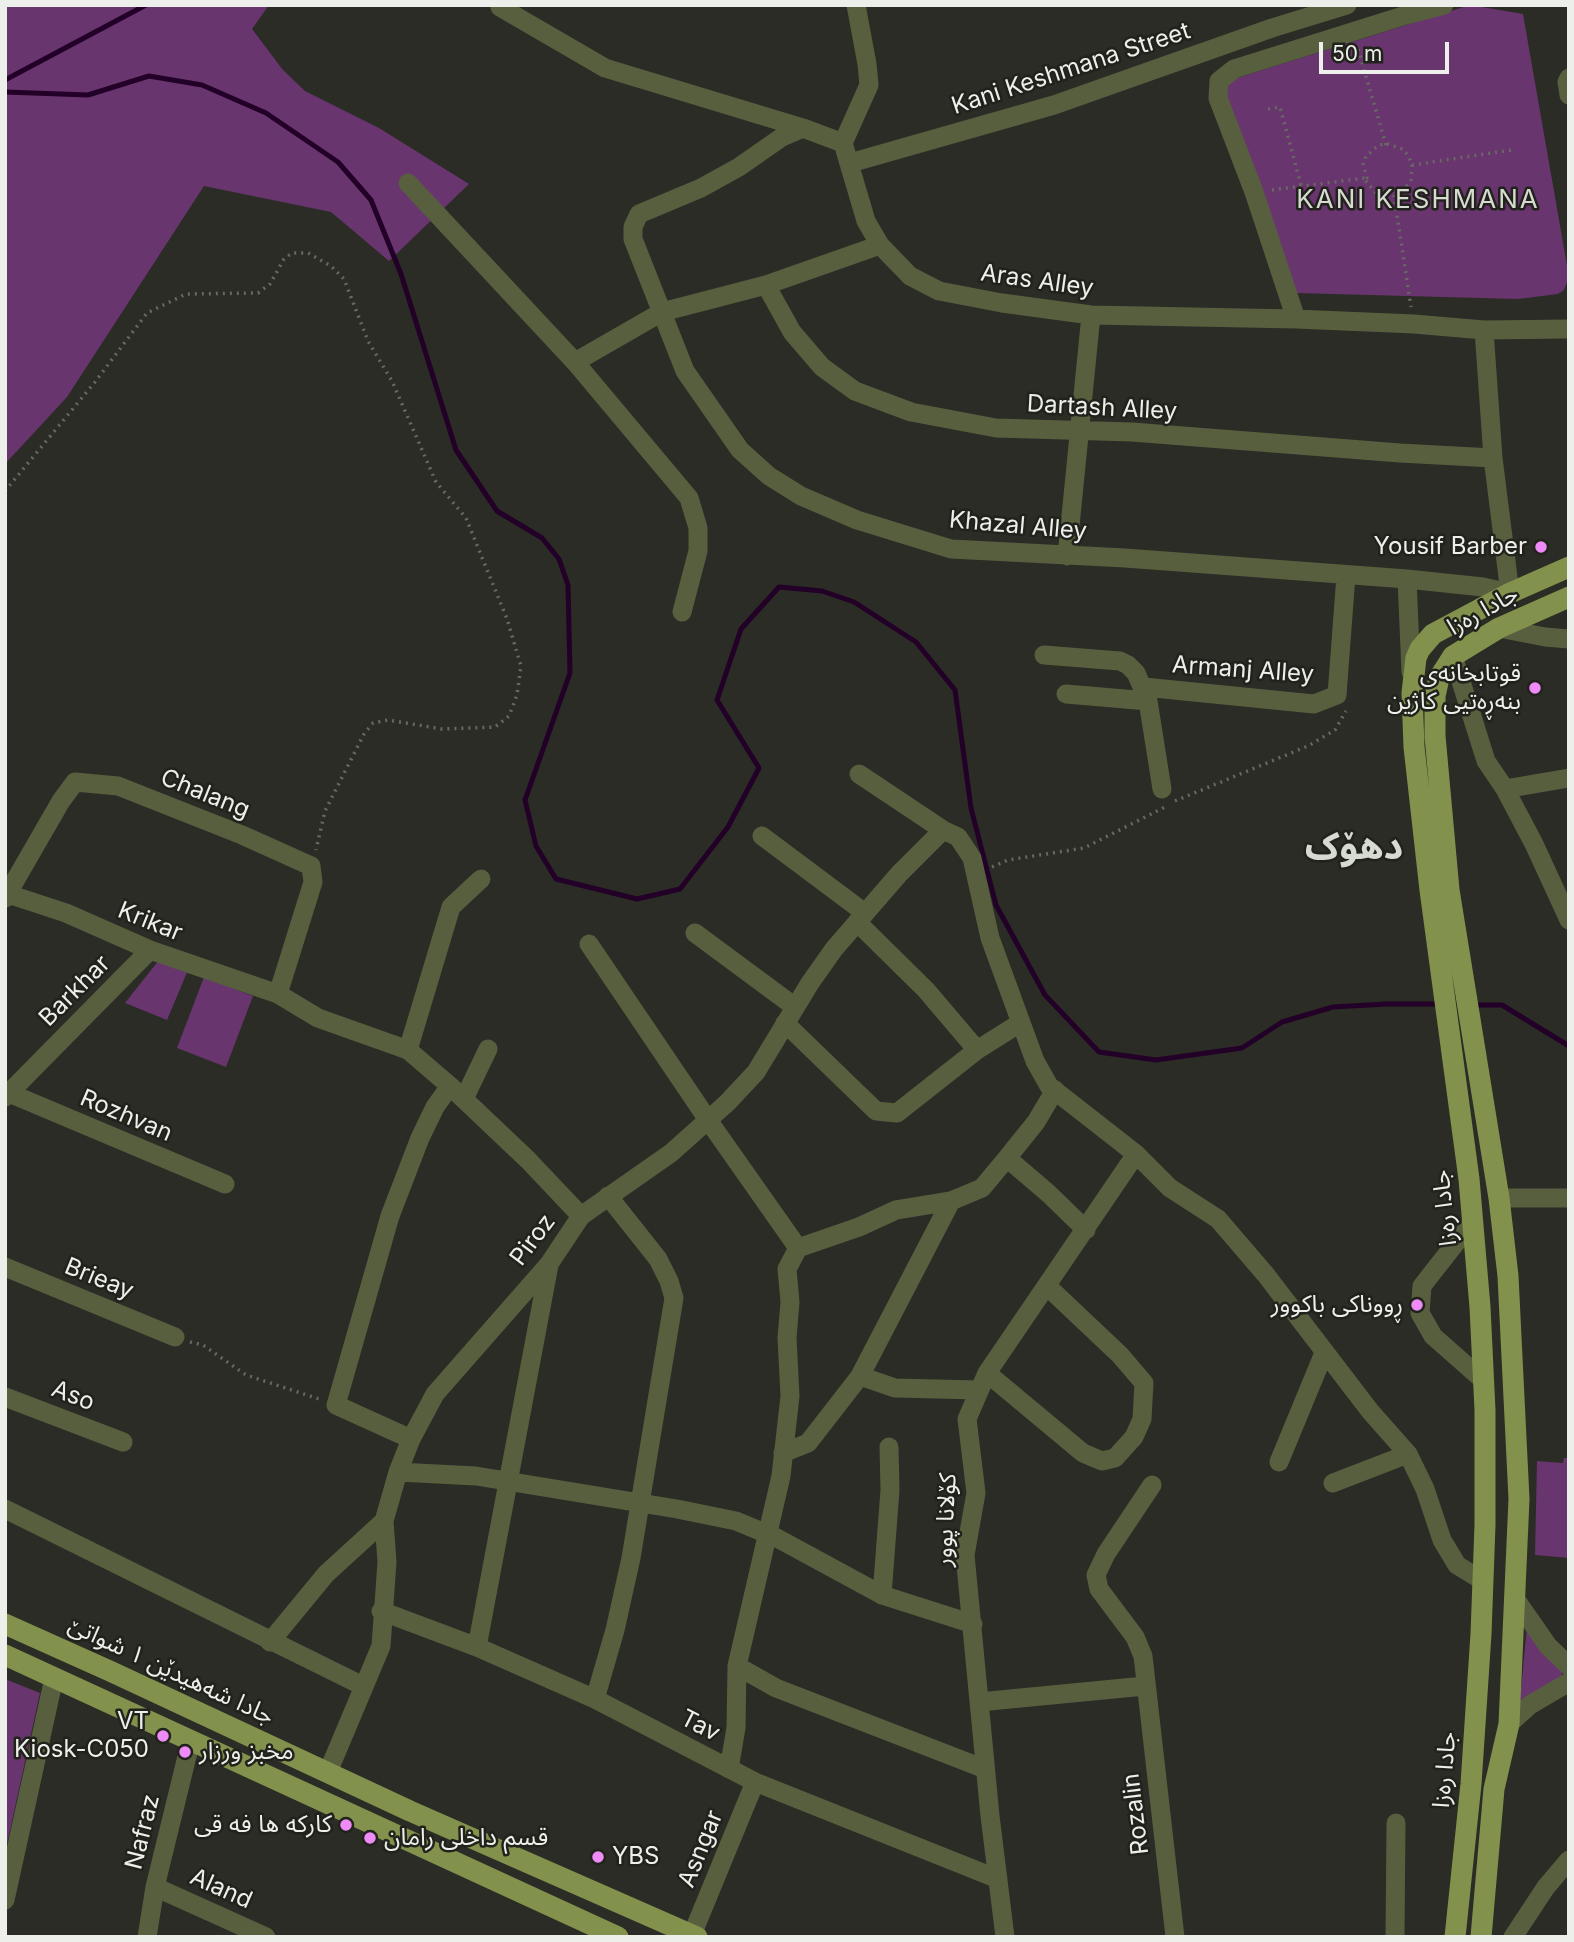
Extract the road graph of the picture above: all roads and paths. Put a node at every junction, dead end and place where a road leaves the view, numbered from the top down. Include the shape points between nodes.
1 (856, 5) edge
2 (1347, 5) edge
3 (1444, 5) edge
4 (500, 7) dead end
5 (1353, 32) junction
6 (1569, 78) edge
7 (1569, 95) edge
8 (1268, 110) dead end
9 (803, 128) junction
10 (843, 143) junction
11 (1386, 145) junction
12 (1511, 150) dead end
13 (849, 163) junction
14 (1412, 165) junction
15 (1367, 178) junction
16 (408, 183) dead end
17 (1301, 185) junction
18 (1254, 192) junction
19 (1394, 195) junction
20 (880, 245) junction
21 (766, 285) junction
22 (662, 312) junction
23 (1091, 315) junction
24 (1296, 319) junction
25 (1414, 324) junction
26 (1569, 329) edge
27 (1484, 330) junction
28 (575, 362) junction
29 (1080, 430) junction
30 (1493, 458) junction
31 (5, 491) edge
32 (1067, 556) junction
33 (1569, 567) edge
34 (1346, 575) junction
35 (1407, 579) junction
36 (1510, 593) junction
37 (1569, 597) edge
38 (681, 612) dead end
39 (1499, 628) junction
40 (1569, 639) edge
41 (1044, 655) dead end
42 (1453, 656) junction
43 (1066, 694) dead end
44 (1146, 694) junction
45 (1337, 695) junction
46 (1412, 697) junction
47 (859, 774) dead end
48 (1569, 778) edge
49 (1162, 789) dead end
50 (1505, 789) junction
51 (943, 830) junction
52 (762, 836) dead end
53 (312, 866) junction
54 (983, 870) dead end
55 (481, 879) dead end
56 (1439, 890) junction
57 (6, 895) edge
58 (862, 918) junction
59 (1569, 920) edge
60 (695, 933) dead end
61 (589, 944) dead end
62 (150, 950) junction
63 (278, 994) junction
64 (790, 1015) junction
65 (1020, 1023) junction
66 (488, 1049) dead end
67 (408, 1050) junction
68 (978, 1050) junction
69 (1055, 1090) junction
70 (457, 1092) junction
71 (7, 1095) edge
72 (708, 1120) junction
73 (1136, 1154) junction
74 (1007, 1157) junction
75 (225, 1184) dead end
76 (608, 1196) junction
77 (1499, 1198) junction
78 (1569, 1198) edge
79 (951, 1201) junction
80 (581, 1216) junction
81 (1472, 1221) junction
82 (1086, 1230) junction
83 (798, 1248) junction
84 (550, 1264) junction
85 (5, 1267) edge
86 (1047, 1286) junction
87 (175, 1337) joint
88 (1324, 1353) junction
89 (860, 1376) junction
90 (983, 1381) junction
91 (1484, 1381) junction
92 (5, 1396) edge
93 (336, 1405) junction
94 (411, 1439) junction
95 (123, 1442) dead end
96 (889, 1447) dead end
97 (783, 1453) junction
98 (1408, 1454) junction
99 (1279, 1462) dead end
100 (398, 1472) junction
101 (510, 1482) junction
102 (1333, 1483) dead end
103 (1152, 1486) dead end
104 (641, 1503) junction
105 (5, 1509) edge
106 (383, 1521) junction
107 (767, 1534) junction
108 (1483, 1581) junction
109 (882, 1595) junction
110 (1514, 1597) junction
111 (382, 1611) junction
112 (973, 1624) junction
113 (5, 1625) edge
114 (270, 1642) junction
115 (477, 1647) junction
116 (5, 1656) edge
117 (737, 1666) junction
118 (1569, 1666) edge
119 (54, 1678) junction
120 (1569, 1682) edge
121 (363, 1686) junction
122 (1145, 1686) junction
123 (595, 1699) junction
124 (979, 1702) junction
125 (1509, 1724) junction
126 (191, 1740) junction
127 (729, 1769) junction
128 (985, 1769) junction
129 (328, 1772) junction
130 (755, 1782) junction
131 (1396, 1823) dead end
132 (1569, 1860) edge
133 (998, 1879) junction
134 (155, 1887) junction
135 (594, 1891) junction
136 (5, 1900) edge
137 (583, 1919) junction
138 (695, 1936) edge
139 (147, 1937) edge
140 (266, 1937) edge
141 (618, 1937) edge
142 (1005, 1937) edge
143 (1175, 1937) edge
144 (1395, 1937) edge
145 (1455, 1937) edge
146 (1481, 1937) edge
147 (1513, 1937) edge

1 - 10 street via 869,85
2 - 13 street, Kani Keshmana Street via 1054,105
3 - 5 street
4 - 9 street via 605,68
5 - 11 path
5 - 18 street via 1234,69 1219,81 1218,98
6 - 7 street
8 - 17 path via 1280,107
9 - 10 street
9 - 22 street, Khazal Alley via 701,188 639,214 633,239
10 - 13 street, Aras Alley
11 - 14 path via 1402,149
11 - 15 path via 1366,156
12 - 14 path
13 - 20 street, Aras Alley via 866,221
14 - 19 path via 1411,180
15 - 17 path
15 - 19 path via 1375,192
16 - 28 street
17 - 18 path
18 - 24 street
19 - 25 path
20 - 21 street
20 - 23 street, Aras Alley via 910,276 939,291
21 - 22 street
21 - 29 street, Dartash Alley via 792,332 822,367 855,391 911,412 984,426
22 - 28 street
22 - 32 street, Khazal Alley via 685,371 740,450 790,490 857,520 951,549
23 - 24 street, Aras Alley
23 - 29 street
24 - 25 street, Aras Alley
25 - 27 street, Aras Alley
26 - 27 street, Aras Alley
27 - 30 street
28 - 38 street via 689,498 698,528 698,551
29 - 30 street, Dartash Alley
29 - 32 street
30 - 36 street
31 - 53 path via 147,313 186,294 258,293 292,253 308,253 344,279 368,341 392,381 436,482 466,518 508,619 520,666 509,716 495,727 442,729 388,720 373,723 325,811
32 - 34 street, Khazal Alley
33 - 36 main road, جادا ره‌زا
34 - 35 street, Khazal Alley
34 - 45 street
35 - 36 street, Khazal Alley
35 - 46 street
36 - 46 main road, جادا ره‌زا via 1426,641 1414,668
37 - 39 main road, جادا ره‌زا
39 - 40 street
39 - 42 main road, جادا ره‌زا
41 - 44 street via 1128,664
42 - 50 street via 1486,761
42 - 56 main road, جادا ره‌زا via 1438,678 1434,716
43 - 44 street, Armanj Alley
44 - 45 street, Armanj Alley via 1314,704
44 - 49 street
45 - 54 path via 1347,712 1335,730 1308,746 1194,792 1084,848 1008,860
46 - 56 main road, جادا ره‌زا via 1414,747
47 - 51 street
48 - 50 street
50 - 59 street
51 - 58 street, Piroz
51 - 65 street via 958,837 972,858 990,938
52 - 58 street
53 - 57 street, Chalang via 118,786 75,782
53 - 63 street via 313,881
55 - 67 street via 451,907
56 - 77 main road, جادا ره‌زا
56 - 81 main road, جادا ره‌زا
57 - 62 street, Krikar via 66,913
58 - 64 street, Piroz via 834,949
58 - 68 street
60 - 64 street
61 - 72 street
62 - 63 street, Krikar
62 - 71 street, Barkhar
63 - 67 street, Krikar via 318,1018
64 - 68 street via 876,1111 897,1112
64 - 72 street, Piroz via 756,1072
65 - 68 street
65 - 69 street via 1035,1061
66 - 70 street
67 - 70 street
69 - 73 street
69 - 74 street
70 - 80 street
70 - 93 street via 435,1107 420,1138 390,1216
71 - 75 street, Rozhvan
72 - 76 street, Piroz via 671,1153
72 - 83 street
73 - 82 street, کۆلانا پوور
73 - 88 street via 1170,1188 1218,1219
74 - 79 street via 982,1188
74 - 82 street
76 - 80 street, Piroz
76 - 104 street via 658,1259 674,1298
77 - 78 street
77 - 110 main road, جادا ره‌زا via 1508,1276 1519,1499
79 - 83 street via 896,1210
79 - 89 street
80 - 84 street, Piroz
81 - 91 main road, جادا ره‌زا
81 - 91 street via 1422,1286 1420,1312 1433,1336
82 - 86 street, کۆلانا پوور
83 - 97 street via 787,1269 790,1396
84 - 94 street, Piroz via 435,1394
84 - 101 street
85 - 87 street, Brieay
86 - 90 street, کۆلانا پوور
86 - 90 street via 1121,1355 1144,1383 1142,1419 1134,1437 1115,1458 1102,1461 1083,1453
87 - 93 path via 203,1345 246,1375
88 - 98 street
88 - 99 street
89 - 90 street via 895,1388
89 - 97 street via 808,1443
90 - 112 street, کۆلانا پوور via 967,1419 976,1493 965,1555
91 - 108 main road, جادا ره‌زا
92 - 95 street, Aso
93 - 94 street
94 - 100 street, Piroz
96 - 109 street
97 - 107 street
98 - 102 street
98 - 108 street via 1442,1540 1457,1565
100 - 101 street
100 - 106 street, Piroz
101 - 104 street
101 - 115 street
103 - 122 street, Rozalin via 1096,1575 1099,1588 1135,1637 1143,1656
104 - 107 street via 736,1521
104 - 123 street via 615,1630
105 - 114 street
106 - 111 street, Piroz via 387,1562
106 - 114 street via 326,1574
107 - 109 street
107 - 117 street
108 - 145 main road, جادا ره‌زا via 1471,1784
109 - 112 street
110 - 118 street via 1548,1646
110 - 125 main road, جادا ره‌زا
111 - 115 street, Tav
111 - 121 street, Piroz via 380,1646
112 - 124 street, کۆلانا پوور
113 - 129 main road, جادا شەهیدێن ١ شواتێ
114 - 121 street
115 - 123 street, Tav
116 - 119 main road
117 - 127 street via 736,1728
117 - 128 street via 776,1688
119 - 126 main road
119 - 136 street
120 - 125 street via 1530,1705
121 - 129 street, Piroz
122 - 124 street
122 - 143 street, Rozalin
123 - 127 street, Tav
124 - 128 street, کۆلانا پوور
125 - 146 main road, جادا ره‌زا via 1494,1789
126 - 134 street, Nafraz
126 - 137 main road
127 - 130 street, Tav
128 - 133 street, کۆلانا پوور
129 - 135 main road, جادا شەهیدێن ١ شواتێ
130 - 133 street, Tav
130 - 138 street, Asngar
131 - 144 street
132 - 147 street
133 - 142 street, کۆلانا پوور
134 - 139 street, Nafraz
134 - 140 street, Aland
135 - 137 main road
135 - 138 main road, جادا شەهیدێن ١ شواتێ
137 - 141 main road

